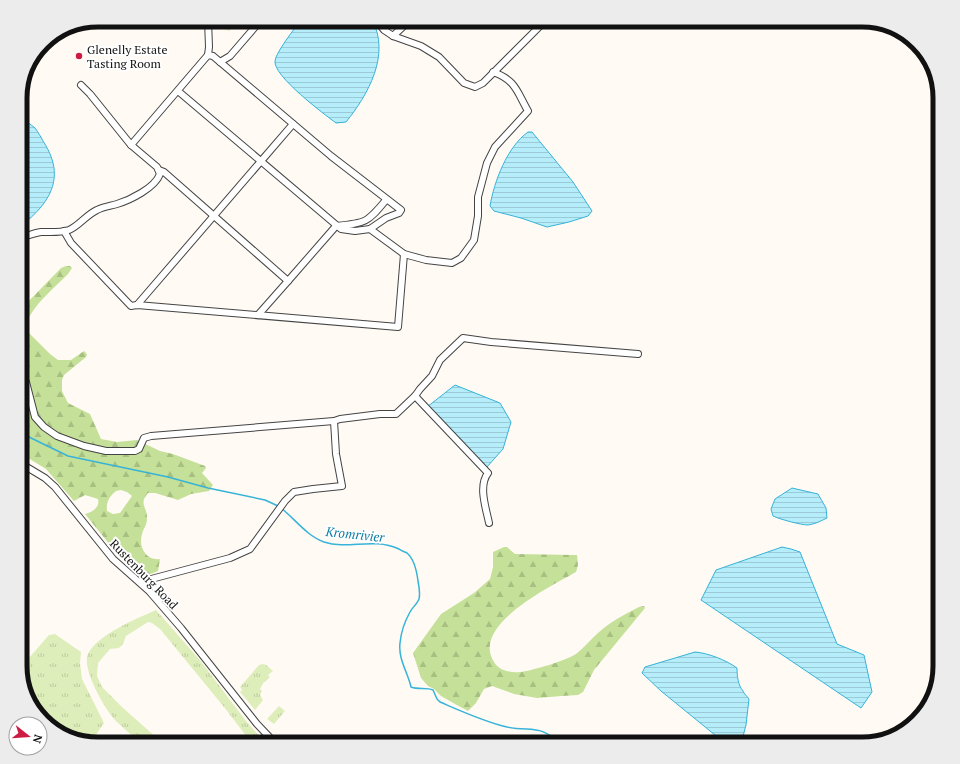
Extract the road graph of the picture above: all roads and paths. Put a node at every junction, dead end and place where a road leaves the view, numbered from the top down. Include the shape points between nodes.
1 (209, 27) edge
2 (255, 27) edge
3 (382, 27) edge
4 (403, 27) edge
5 (539, 27) edge
6 (393, 36) junction
7 (208, 55) junction
8 (220, 62) junction
9 (493, 72) junction
10 (81, 85) dead end
11 (178, 91) junction
12 (293, 124) junction
13 (131, 145) junction
14 (261, 162) junction
15 (159, 170) junction
16 (386, 200) junction
17 (214, 216) junction
18 (336, 226) junction
19 (370, 229) junction
20 (64, 231) junction
21 (27, 236) edge
22 (404, 254) junction
23 (288, 281) junction
24 (137, 305) junction
25 (258, 315) junction
26 (638, 354) dead end
27 (27, 386) edge
28 (415, 396) junction
29 (334, 421) junction
30 (27, 466) edge
31 (490, 523) dead end
32 (140, 582) junction
33 (269, 737) edge

1 - 7 street
2 - 8 street via 230,56
3 - 6 street
4 - 6 street
5 - 9 street
6 - 9 street via 433,53 464,83 475,88
7 - 8 street
7 - 11 street
8 - 12 street
9 - 22 street via 510,80 528,111 495,147 487,163 478,197 474,240 461,258 452,263
10 - 13 street
11 - 13 street
11 - 14 street
12 - 14 street
12 - 16 street
13 - 15 street
14 - 17 street
14 - 18 street
15 - 17 street
15 - 20 street via 158,178 145,190 127,200 98,209 75,227
16 - 18 street via 374,216 362,224
16 - 19 street via 401,210
17 - 23 street
17 - 24 street
18 - 19 street via 347,230
18 - 23 street
19 - 22 street
20 - 21 street via 39,232
20 - 24 street via 71,243 131,306
22 - 25 street via 398,327
23 - 25 street
24 - 25 street
26 - 28 street via 463,338 440,360 432,376
27 - 29 street via 35,417 44,428 56,436 101,450 135,452 144,438 151,436
28 - 29 street via 396,414
28 - 31 street via 488,473 484,478 484,504
29 - 32 street via 336,454 342,486 294,492 250,549 230,558
30 - 32 street, Rustenburg Road via 54,487 113,559
32 - 33 street, Rustenburg Road via 181,628

